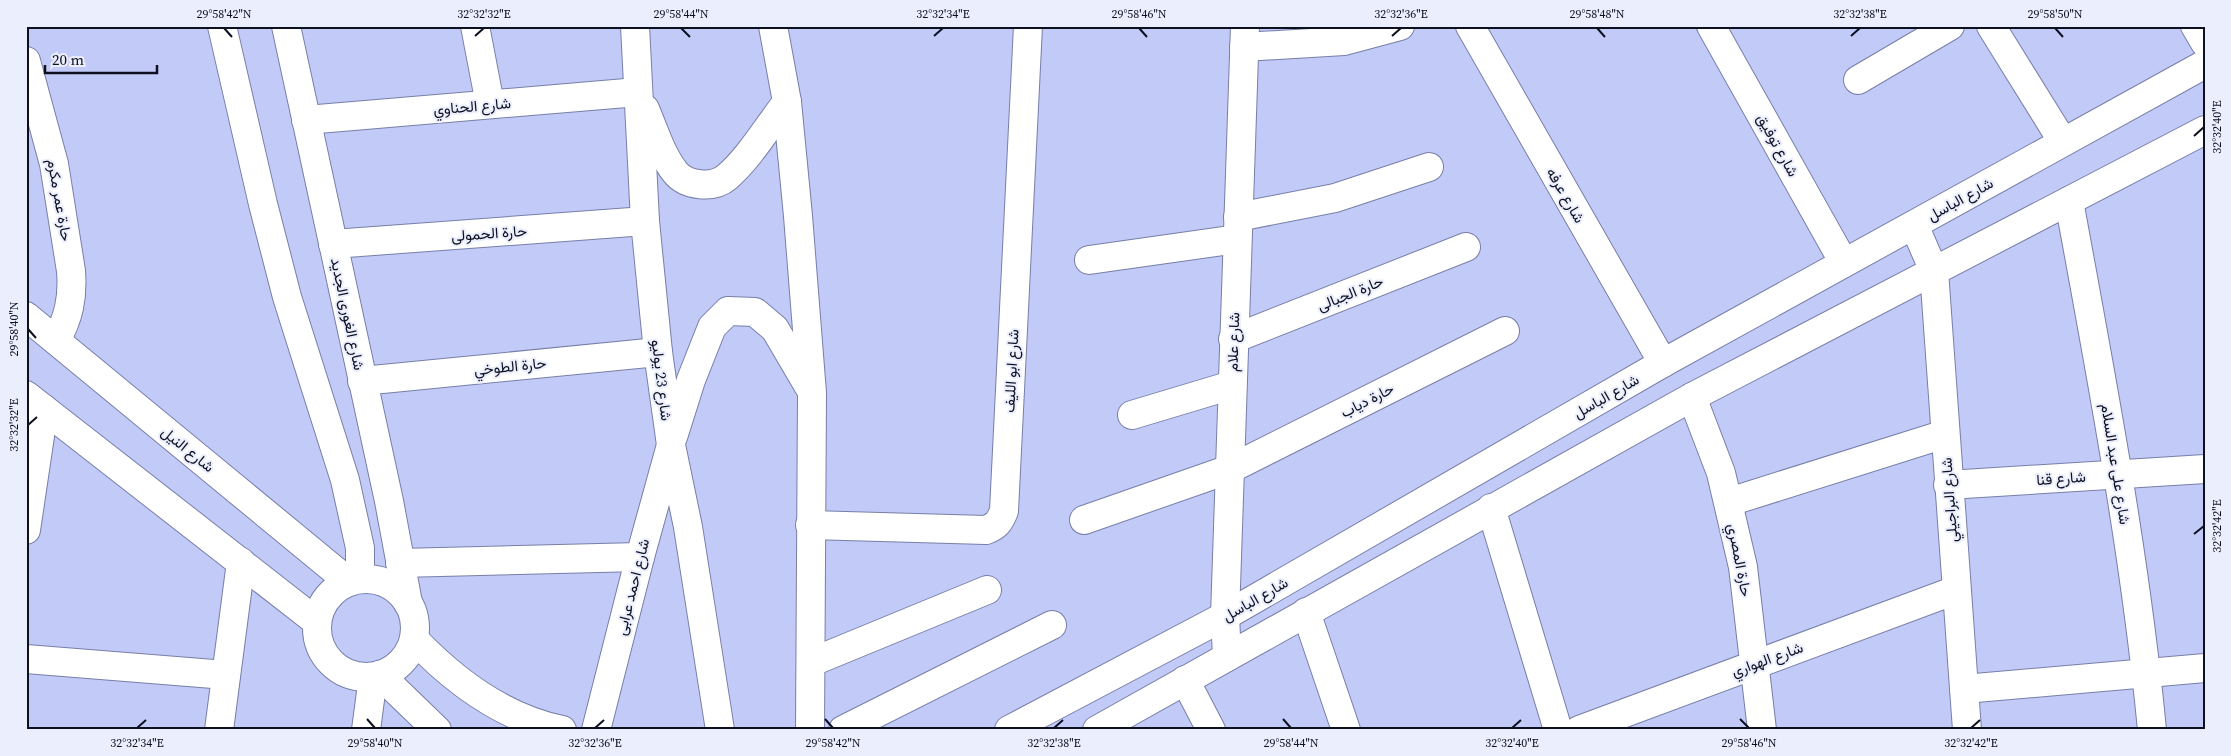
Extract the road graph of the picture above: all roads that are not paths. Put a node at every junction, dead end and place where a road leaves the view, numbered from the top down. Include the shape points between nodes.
1 (222, 26) edge
2 (286, 26) edge
3 (474, 26) edge
4 (635, 26) edge
5 (774, 26) edge
6 (1028, 26) edge
7 (1400, 26) edge
8 (1470, 26) edge
9 (1711, 26) edge
10 (1950, 26) edge
11 (1991, 26) edge
12 (2195, 26) edge
13 (1244, 36) edge
14 (2205, 43) edge
15 (26, 61) edge
16 (2205, 64) edge
17 (1858, 80) dead end
18 (638, 92) junction
19 (787, 102) junction
20 (490, 104) junction
21 (306, 120) junction
22 (2205, 130) edge
23 (2063, 142) junction
24 (1429, 167) dead end
25 (2069, 201) junction
26 (645, 222) junction
27 (1914, 225) junction
28 (1237, 228) junction
29 (333, 244) junction
30 (1466, 247) dead end
31 (1089, 260) dead end
32 (1844, 263) junction
33 (1934, 271) junction
34 (26, 316) edge
35 (1505, 331) dead end
36 (1233, 339) junction
37 (56, 340) junction
38 (658, 352) junction
39 (1663, 363) junction
40 (362, 381) junction
41 (1232, 385) junction
42 (812, 393) junction
43 (1692, 397) junction
44 (35, 402) edge
45 (1132, 415) dead end
46 (1945, 434) junction
47 (670, 445) junction
48 (1230, 468) junction
49 (2205, 469) edge
50 (381, 470) junction
51 (2119, 474) junction
52 (344, 480) junction
53 (1948, 485) junction
54 (1729, 502) junction
55 (1491, 508) junction
56 (1084, 520) dead end
57 (810, 525) junction
58 (26, 530) edge
59 (640, 557) junction
60 (241, 562) junction
61 (400, 563) junction
62 (355, 581) junction
63 (987, 590) dead end
64 (1956, 590) junction
65 (408, 603) junction
66 (1306, 612) junction
67 (1225, 616) junction
68 (317, 622) junction
69 (1052, 625) dead end
70 (414, 639) junction
71 (1227, 657) junction
72 (26, 658) edge
73 (812, 662) junction
74 (1755, 664) junction
75 (2205, 668) edge
76 (2146, 673) junction
77 (226, 675) junction
78 (376, 676) junction
79 (1185, 680) junction
80 (1964, 689) junction
81 (219, 730) edge
82 (366, 730) edge
83 (437, 730) edge
84 (562, 730) edge
85 (596, 730) edge
86 (720, 730) edge
87 (810, 730) edge
88 (842, 730) edge
89 (1008, 730) edge
90 (1097, 730) edge
91 (1211, 730) edge
92 (1346, 730) edge
93 (1558, 730) edge
94 (1579, 730) edge
95 (1762, 730) edge
96 (1967, 730) edge
97 (2152, 730) edge

1 - 52 street via 260,195
2 - 21 street, شارع الغورى الجديد
3 - 20 street
4 - 18 street, شارع 23 يوليو
5 - 19 street
6 - 57 street, شارع ابو الليف via 1004,511 1001,520 986,530
7 - 13 street via 1344,41
8 - 39 street, شارع عرفه
9 - 32 street, شارع توفيق
10 - 17 street
11 - 23 street
12 - 14 street
13 - 28 street, شارع علام
15 - 37 street, حارة عمر مكرم via 54,164 71,271 70,307
16 - 23 street, شارع الباسل
18 - 19 street via 666,159 676,174 691,183 709,185 726,179
18 - 20 street, شارع الحناوي
18 - 26 street, شارع 23 يوليو
19 - 42 street
20 - 21 street, شارع الحناوي
21 - 29 street, شارع الغورى الجديد
22 - 25 street
23 - 27 street, شارع الباسل
24 - 28 street
25 - 33 street
25 - 51 street, شارع على عبد السلام
26 - 29 street, حارة الحمولى
26 - 38 street, شارع 23 يوليو
27 - 32 street, شارع الباسل
27 - 33 street, شارع البراجيلي
28 - 31 street
28 - 36 street, شارع علام
29 - 40 street, شارع الغورى الجديد
30 - 36 street, حارة الجبالى
32 - 39 street, شارع الباسل
33 - 43 street
33 - 46 street, شارع البراجيلي
34 - 37 street, شارع النيل
35 - 48 street, حارة دياب
36 - 41 street, شارع علام
37 - 62 street, شارع النيل
38 - 40 street, حارة الطوخي
38 - 47 street, شارع 23 يوليو
39 - 67 street, شارع الباسل
40 - 50 street, شارع الغورى الجديد
41 - 45 street
41 - 48 street, شارع علام
42 - 47 street, شارع احمد عرابى via 775,329 755,312 728,311 712,327
42 - 57 street
43 - 54 street, حارة المصري
43 - 55 street
44 - 58 street
44 - 60 street
46 - 53 street, شارع البراجيلي
46 - 54 street
47 - 59 street, شارع احمد عرابى
47 - 86 street, شارع 23 يوليو via 688,527
48 - 56 street, حارة دياب
48 - 67 street, شارع علام
49 - 51 street, شارع قنا
50 - 52 street
50 - 61 street, شارع الغورى الجديد
51 - 53 street, شارع قنا
51 - 76 street, شارع على عبد السلام
52 - 62 street via 360,548
53 - 64 street, شارع البراجيلي
54 - 74 street, حارة المصري via 1743,567
55 - 66 street
55 - 93 street
57 - 73 street
59 - 61 street
59 - 85 street, شارع احمد عرابى
60 - 68 street
60 - 77 street
61 - 65 street, شارع الغورى الجديد
62 - 65 street via 374,579 388,584
62 - 68 street via 337,588 327,597
63 - 73 street
64 - 74 street, شارع الهواري
64 - 80 street, شارع البراجيلي
65 - 70 street via 415,627
66 - 71 street
66 - 92 street
67 - 71 street, شارع علام
67 - 89 street, شارع الباسل
68 - 78 street via 323,651 332,663 344,672
69 - 88 street
70 - 78 street via 402,662
70 - 84 street via 461,683 488,701 516,716
71 - 79 street
72 - 77 street
73 - 87 street
74 - 94 street, شارع الهواري
74 - 95 street, حارة المصري
75 - 76 street
76 - 80 street
76 - 97 street, شارع على عبد السلام
77 - 81 street
78 - 82 street
78 - 83 street
79 - 90 street
79 - 91 street
80 - 96 street, شارع البراجيلي

